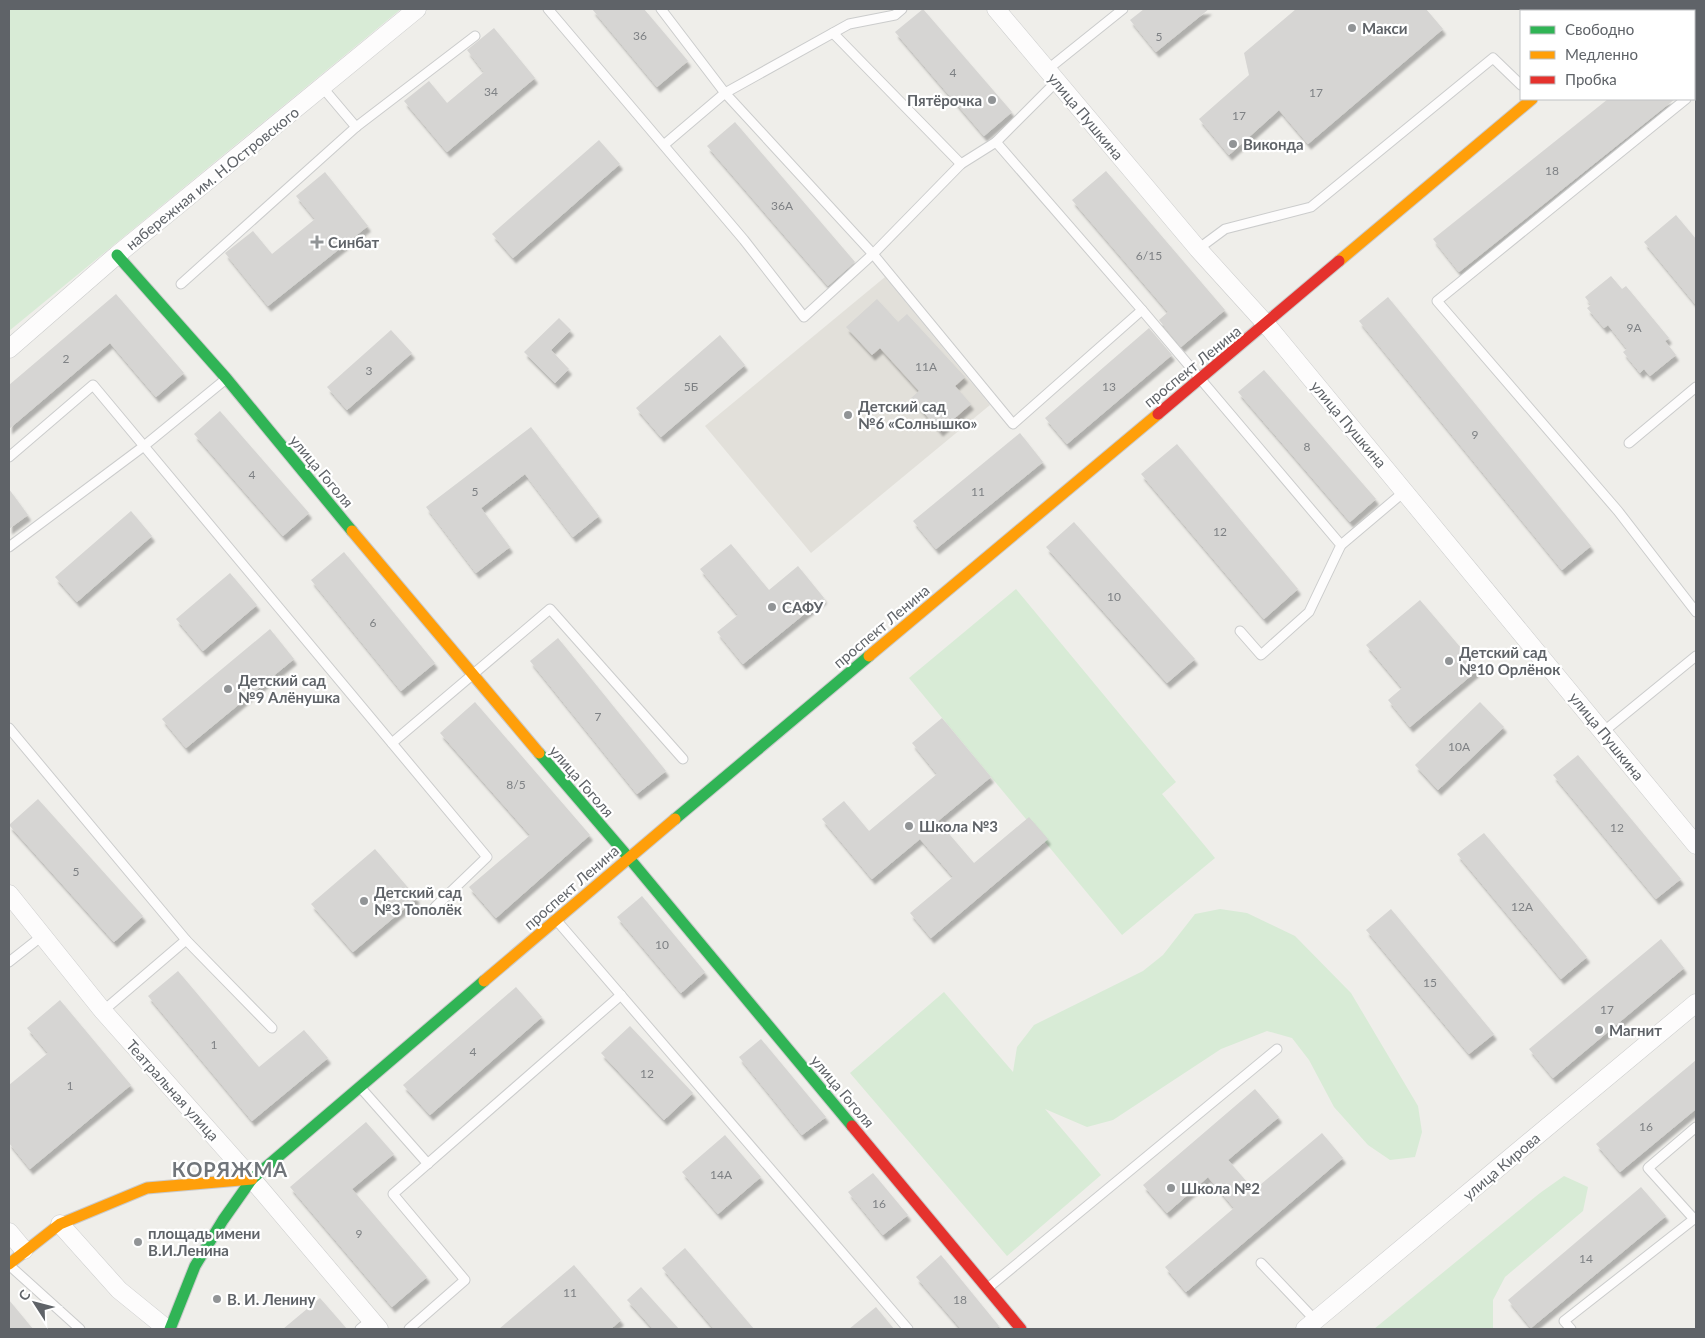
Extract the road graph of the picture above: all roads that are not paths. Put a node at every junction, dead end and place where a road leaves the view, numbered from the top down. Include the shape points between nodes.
1 (417, 9) edge
2 (548, 9) edge
3 (661, 9) edge
4 (902, 9) edge
5 (996, 9) edge
6 (1123, 9) edge
7 (892, 12) edge
8 (833, 33) junction
9 (475, 36) dead end
10 (1052, 76) junction
11 (1520, 84) edge
12 (323, 88) junction
13 (725, 93) junction
14 (1531, 100) edge
15 (1685, 100) edge
16 (356, 127) junction
17 (996, 142) junction
18 (665, 144) junction
19 (961, 164) junction
20 (1198, 249) junction
21 (873, 254) junction
22 (117, 256) junction
23 (181, 284) dead end
24 (1142, 310) junction
25 (1266, 324) junction
26 (9, 348) edge
27 (226, 378) junction
28 (1200, 378) junction
29 (1696, 387) edge
30 (1629, 443) dead end
31 (144, 446) junction
32 (9, 456) edge
33 (1405, 491) junction
34 (1341, 545) junction
35 (9, 547) edge
36 (1696, 612) edge
37 (1240, 630) dead end
38 (1696, 656) edge
39 (471, 675) junction
40 (9, 728) edge
41 (1603, 732) junction
42 (392, 743) junction
43 (683, 760) dead end
44 (1696, 845) edge
45 (629, 858) junction
46 (9, 894) edge
47 (435, 907) dead end
48 (556, 920) junction
49 (42, 936) junction
50 (186, 940) junction
51 (9, 962) edge
52 (621, 995) junction
53 (1696, 1004) edge
54 (103, 1011) junction
55 (272, 1028) dead end
56 (1277, 1049) dead end
57 (360, 1087) junction
58 (1696, 1127) edge
59 (428, 1164) junction
60 (252, 1179) junction
61 (60, 1224) junction
62 (9, 1232) edge
63 (24, 1250) junction
64 (1261, 1263) dead end
65 (9, 1264) edge
66 (987, 1289) junction
67 (1310, 1325) edge
68 (370, 1326) edge
69 (80, 1329) edge
70 (168, 1329) edge
71 (409, 1329) edge
72 (908, 1329) edge
73 (1021, 1329) edge
74 (1572, 1329) edge

1 - 12 street, набережная им. Н.Островского
2 - 18 lane
3 - 13 lane
4 - 7 lane
5 - 10 street, улица Пушкина
6 - 10 lane
7 - 8 lane via 849,24
8 - 13 lane
8 - 19 lane
9 - 16 lane
10 - 17 lane
10 - 20 street, улица Пушкина
11 - 20 lane via 1493,58 1311,207 1226,229
12 - 16 lane
12 - 22 street, набережная им. Н.Островского
13 - 18 lane
13 - 21 lane
14 - 25 street, проспект Ленина
15 - 36 lane via 1437,301 1618,511
16 - 23 lane
17 - 19 lane
17 - 24 lane
18 - 21 lane via 804,317
19 - 21 lane
20 - 25 street, улица Пушкина
21 - 24 lane via 1013,424
22 - 26 street, набережная им. Н.Островского
22 - 27 street, улица Гоголя
24 - 28 lane
25 - 28 street, проспект Ленина
25 - 33 street, улица Пушкина
27 - 31 lane
27 - 39 street, улица Гоголя
28 - 34 lane
28 - 45 street, проспект Ленина
29 - 30 lane
31 - 32 lane via 93,385
31 - 35 lane
31 - 42 lane
33 - 34 lane
33 - 41 street, улица Пушкина
34 - 37 lane via 1309,612 1261,655
38 - 41 lane
39 - 42 lane
39 - 43 lane via 550,609
39 - 45 street, улица Гоголя
40 - 50 lane
41 - 44 street, улица Пушкина
42 - 47 lane via 487,857
45 - 48 street, проспект Ленина
45 - 66 street, улица Гоголя
46 - 49 street, Театральная улица
48 - 52 lane
48 - 57 street, проспект Ленина
49 - 51 lane
49 - 54 street, Театральная улица
50 - 54 lane
50 - 55 lane
52 - 59 lane
52 - 72 lane
53 - 67 street, улица Кирова
54 - 60 street, Театральная улица
56 - 66 lane
57 - 59 lane
57 - 60 street, проспект Ленина
58 - 74 lane via 1648,1168 1694,1220 1564,1321
59 - 71 lane via 393,1194 465,1280
60 - 61 street via 147,1188
60 - 68 street, Театральная улица
60 - 70 street via 195,1266
61 - 63 street
61 - 70 street via 119,1290
62 - 63 street
63 - 65 street
64 - 67 lane
65 - 69 lane
66 - 73 street, улица Гоголя

